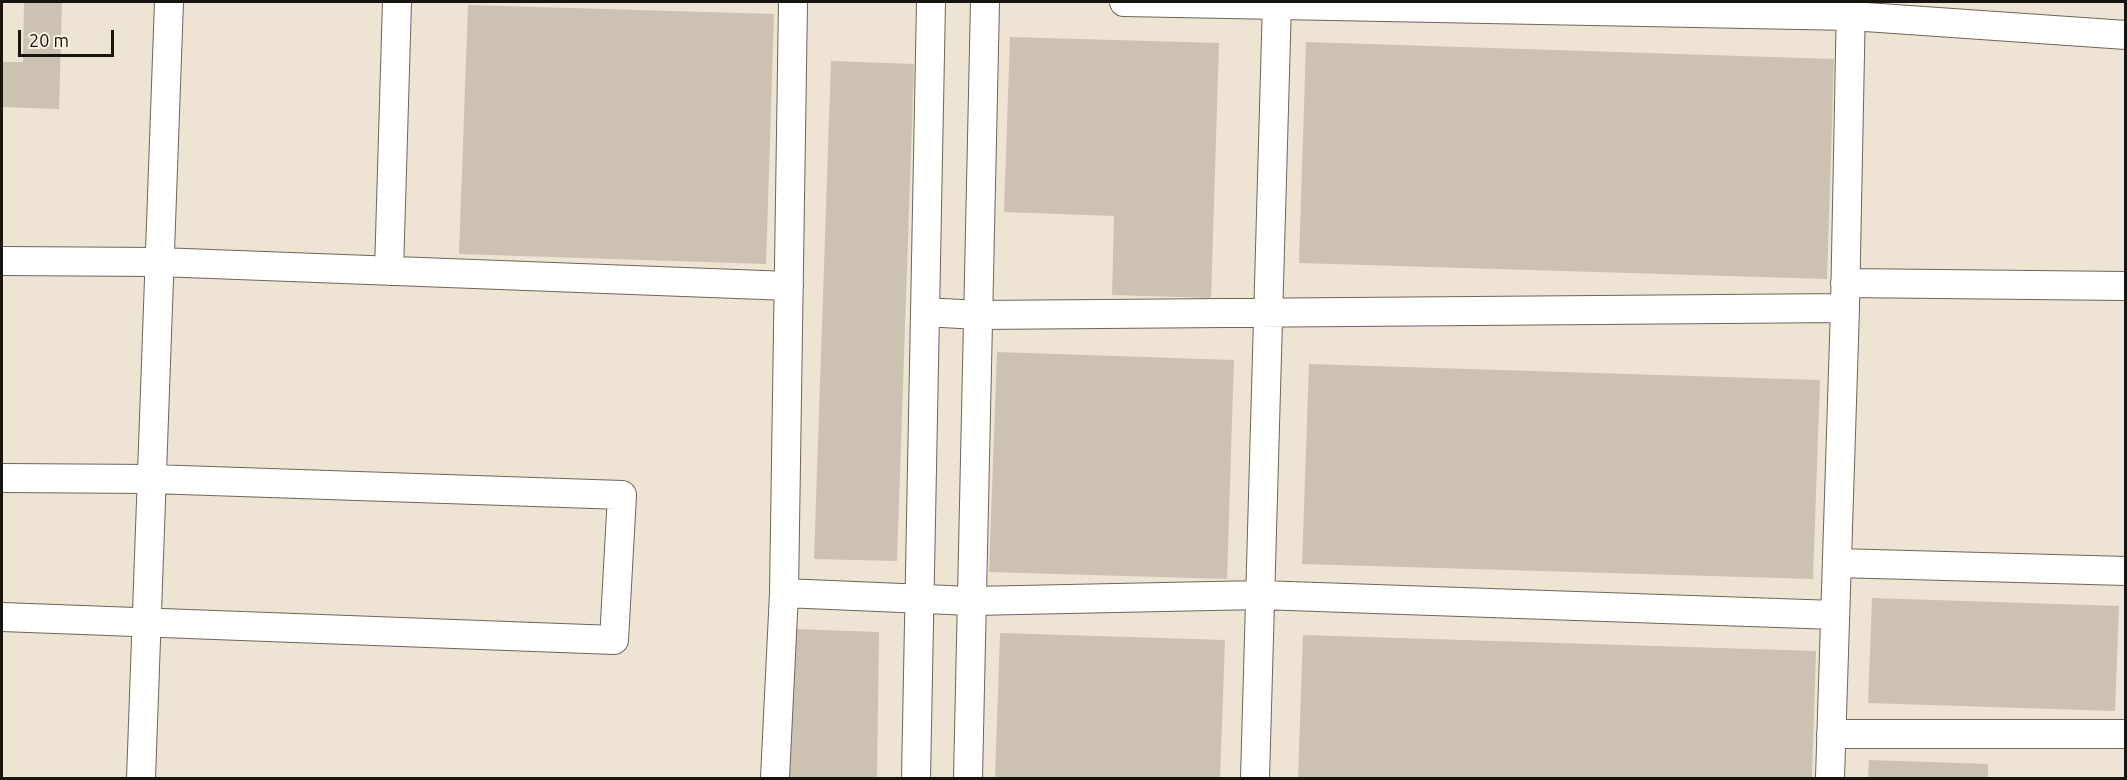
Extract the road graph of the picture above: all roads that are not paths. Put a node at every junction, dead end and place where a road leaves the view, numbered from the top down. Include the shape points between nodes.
1 (169, 2) edge
2 (397, 2) edge
3 (793, 2) edge
4 (919, 2) edge
5 (931, 2) edge
6 (947, 2) edge
7 (985, 2) edge
8 (1124, 2) edge
9 (1277, 3) edge
10 (1851, 9) edge
11 (2126, 35) edge
12 (2, 261) edge
13 (159, 262) junction
14 (389, 270) junction
15 (789, 286) junction
16 (2126, 286) edge
17 (1845, 296) junction
18 (925, 312) junction
19 (1268, 313) junction
20 (978, 315) junction
21 (2, 478) edge
22 (152, 479) junction
23 (1837, 563) junction
24 (2126, 571) edge
25 (784, 593) junction
26 (1260, 595) junction
27 (919, 598) junction
28 (972, 601) junction
29 (1835, 615) junction
30 (2, 617) edge
31 (147, 623) junction
32 (1832, 734) junction
33 (2126, 734) edge
34 (141, 778) edge
35 (775, 778) edge
36 (916, 778) edge
37 (968, 778) edge
38 (1255, 778) edge
39 (1830, 778) edge

1 - 13 street
2 - 14 street
3 - 15 street
4 - 5 street
5 - 6 street
5 - 18 street
7 - 20 street
8 - 9 street
9 - 10 street
9 - 19 street
10 - 11 street
10 - 17 street
12 - 13 street
13 - 14 street
13 - 22 street
14 - 15 street
15 - 25 street
16 - 17 street
17 - 19 street
17 - 23 street
18 - 20 street
18 - 27 street
19 - 20 street
19 - 26 street
20 - 28 street
21 - 22 street
22 - 31 street
22 - 31 street via 622,495 614,640
23 - 24 street
23 - 29 street
25 - 27 street
25 - 35 street
26 - 28 street
26 - 29 street
26 - 38 street
27 - 28 street
27 - 36 street
28 - 37 street
29 - 32 street
30 - 31 street
31 - 34 street
32 - 33 street
32 - 39 street

